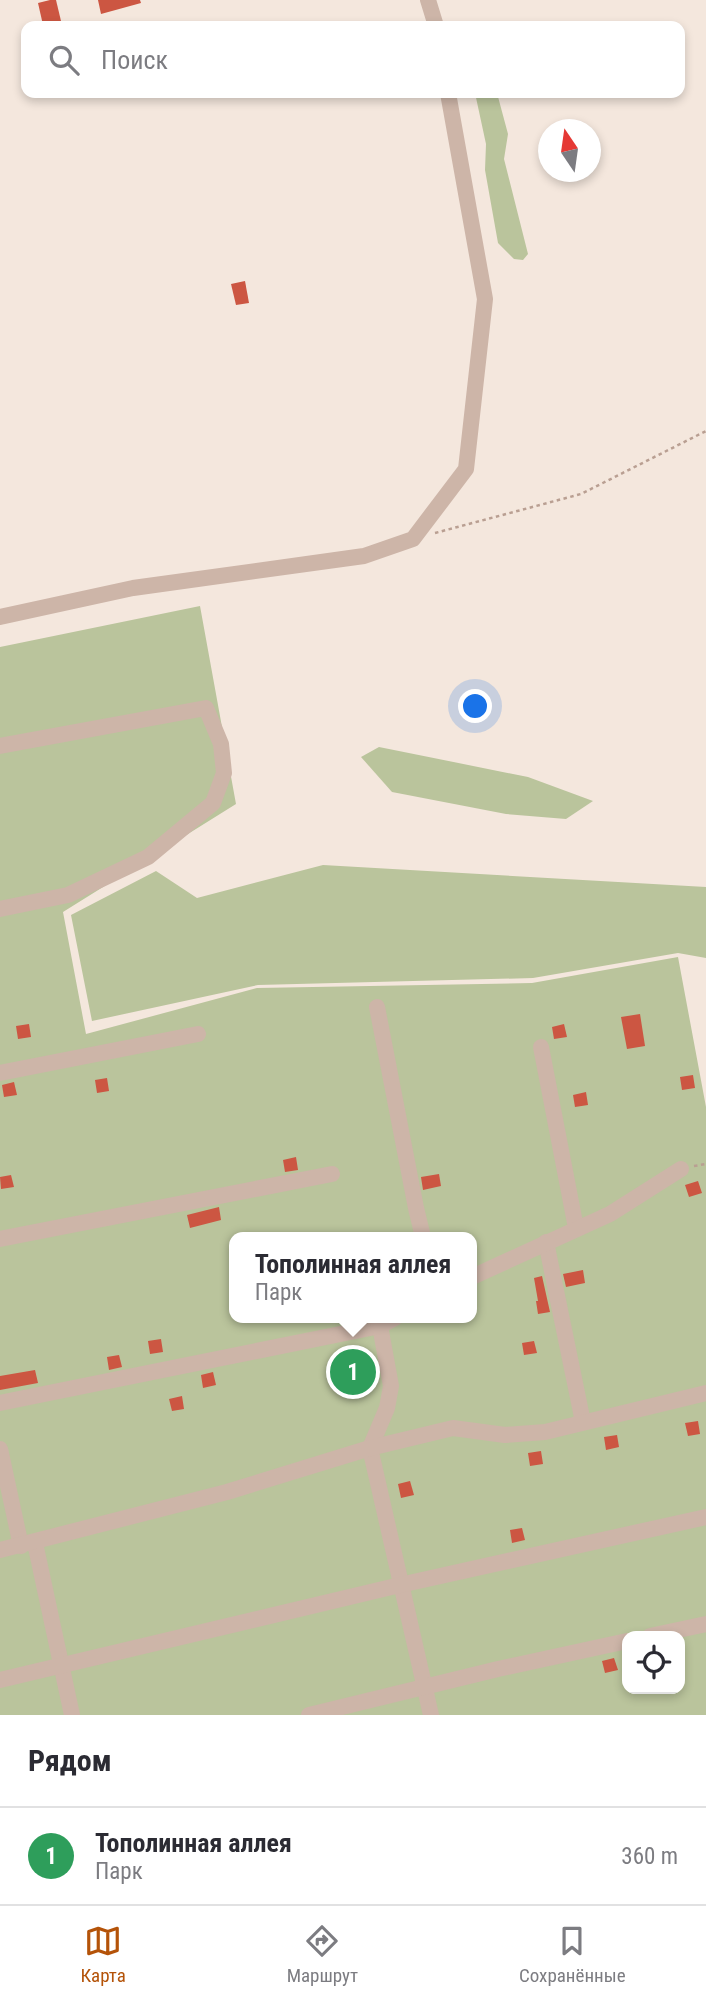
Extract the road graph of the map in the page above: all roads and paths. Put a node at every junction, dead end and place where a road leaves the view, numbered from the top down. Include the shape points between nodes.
1 (428, 0) edge
2 (434, 21) edge
3 (449, 98) edge
4 (706, 431) edge
5 (414, 540) junction
6 (0, 617) edge
7 (0, 746) edge
8 (0, 909) edge
9 (377, 1007) dead end
10 (198, 1034) dead end
11 (541, 1047) dead end
12 (0, 1073) edge
13 (681, 1169) dead end
14 (332, 1174) dead end
15 (576, 1228) junction
16 (423, 1232) edge
17 (0, 1239) edge
18 (546, 1242) junction
19 (477, 1275) edge
20 (382, 1323) edge
21 (387, 1323) edge
22 (706, 1393) edge
23 (0, 1403) edge
24 (583, 1422) junction
25 (370, 1448) junction
26 (0, 1450) edge
27 (706, 1517) edge
28 (28, 1545) junction
29 (0, 1550) edge
30 (400, 1585) junction
31 (706, 1624) edge
32 (673, 1631) edge
33 (622, 1642) edge
34 (60, 1666) junction
35 (0, 1680) edge
36 (425, 1689) junction
37 (72, 1715) edge
38 (309, 1715) edge
39 (431, 1715) edge

1 - 2 street
3 - 5 street via 485,299 466,469
4 - 5 path via 581,494
5 - 6 street via 364,556 133,588
7 - 8 street via 206,708 221,744 224,772 213,803 148,857 68,895
9 - 16 street
10 - 12 street
11 - 15 street
13 - 15 street via 610,1214
14 - 17 street
15 - 18 street
18 - 19 street
18 - 24 street
20 - 23 street
21 - 25 street via 391,1386
22 - 24 street
24 - 25 street via 545,1432 505,1435 453,1428
25 - 28 street
25 - 30 street
26 - 28 street
27 - 30 street
28 - 29 street
28 - 34 street
30 - 34 street
30 - 36 street
31 - 32 street
33 - 36 street
34 - 35 street
34 - 37 street
36 - 38 street
36 - 39 street

